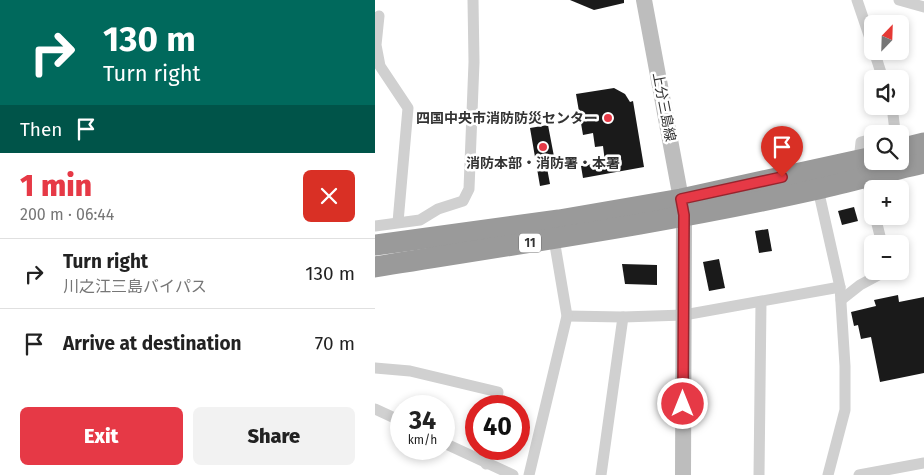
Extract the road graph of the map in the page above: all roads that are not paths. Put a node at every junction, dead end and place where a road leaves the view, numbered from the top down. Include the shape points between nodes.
1 (473, 0) edge
2 (644, 0) edge
3 (857, 0) edge
4 (899, 0) edge
5 (924, 7) edge
6 (379, 16) dead end
7 (864, 21) edge
8 (864, 141) edge
9 (924, 143) edge
10 (909, 147) edge
11 (864, 156) edge
12 (924, 163) edge
13 (909, 164) edge
14 (864, 165) edge
15 (864, 166) edge
16 (818, 189) junction
17 (683, 207) junction
18 (398, 222) junction
19 (375, 226) edge
20 (554, 239) junction
21 (375, 245) edge
22 (375, 267) edge
23 (869, 280) edge
24 (840, 287) junction
25 (841, 300) junction
26 (761, 302) junction
27 (684, 314) junction
28 (567, 316) junction
29 (623, 317) junction
30 (375, 368) edge
31 (497, 395) edge
32 (375, 409) edge
33 (390, 416) edge
34 (455, 448) edge
35 (487, 460) edge
36 (924, 463) edge
37 (486, 464) junction
38 (895, 472) edge
39 (513, 475) edge
40 (529, 475) edge
41 (601, 475) edge
42 (683, 475) edge
43 (759, 475) edge
44 (828, 475) edge
45 (859, 475) edge

1 - 18 street via 469,189 463,201 438,209 420,220
2 - 17 street, 上分三島線
3 - 7 street
4 - 5 street
6 - 18 street via 376,45 380,66 408,108
8 - 11 street via 861,142
9 - 10 highway
12 - 13 highway, 11
14 - 17 highway, 11
15 - 16 highway, 11
16 - 17 highway, 11
16 - 24 street
17 - 20 highway, 11
17 - 21 highway, 11
17 - 27 street, 上分三島線
18 - 19 street
20 - 22 highway, 11
20 - 28 street
23 - 25 street
24 - 25 street
24 - 26 street
25 - 44 street via 845,410
26 - 27 street
26 - 43 street
27 - 29 street
27 - 42 street, 上分三島線
28 - 29 street
28 - 40 street
29 - 41 street
30 - 31 street via 410,371 497,392
32 - 33 street
34 - 37 street
35 - 37 street
36 - 38 street
37 - 39 street
38 - 45 street

